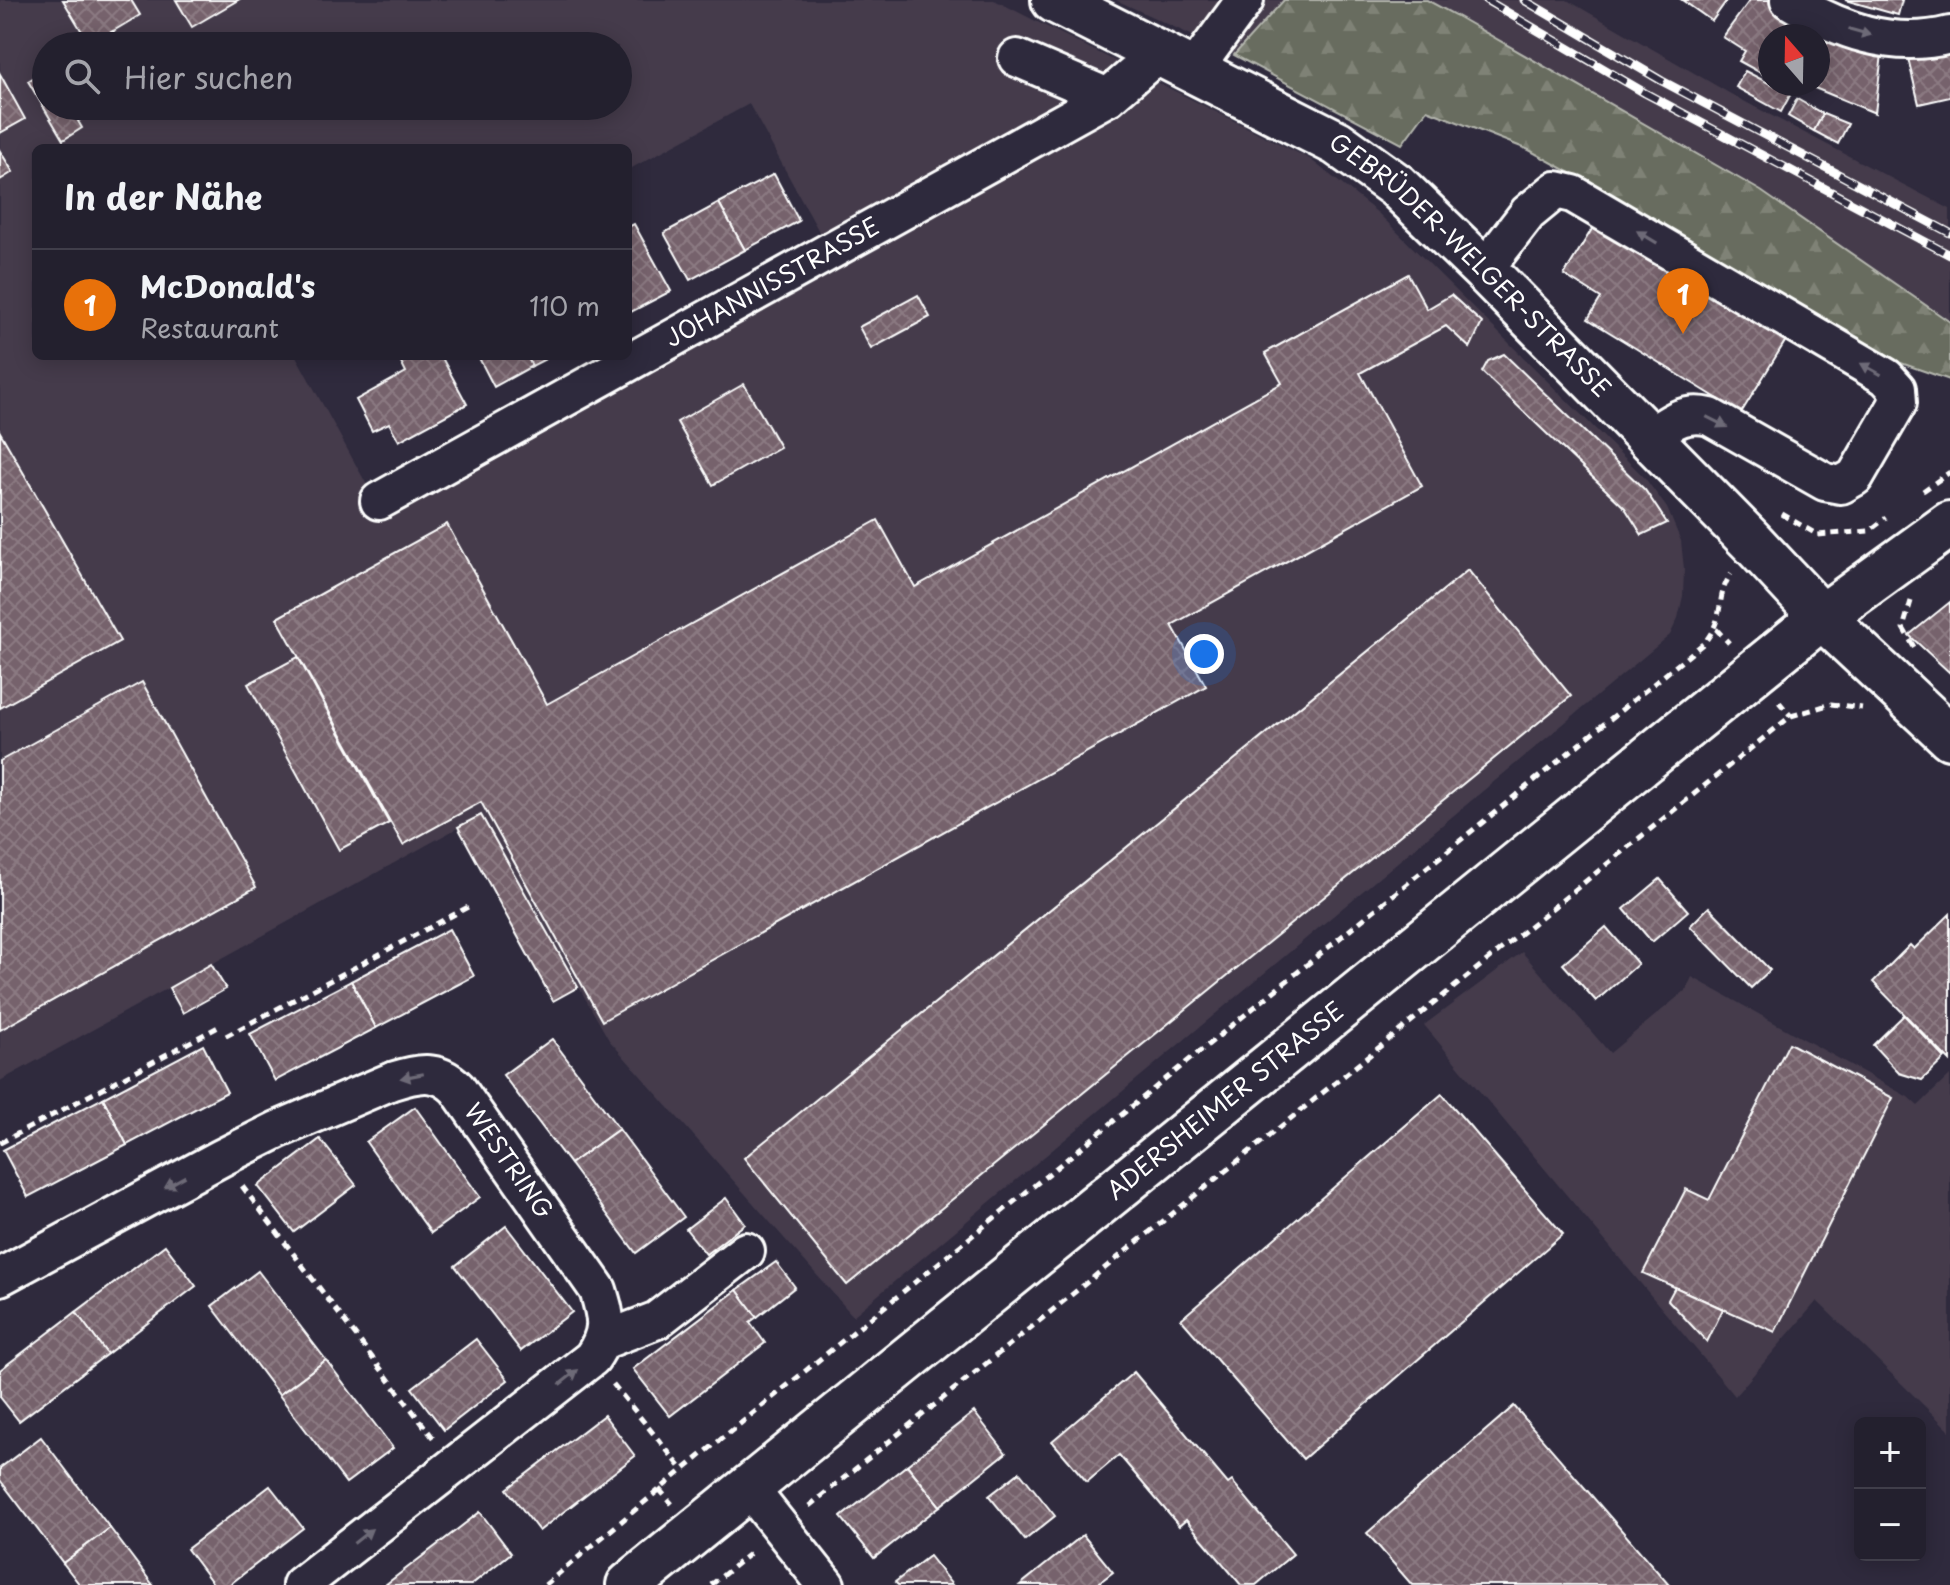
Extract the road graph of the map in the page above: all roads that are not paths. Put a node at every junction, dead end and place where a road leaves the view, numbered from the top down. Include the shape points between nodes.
1 (1054, 0) edge
2 (1245, 0) edge
3 (1789, 0) edge
4 (1950, 35) edge
5 (1017, 58) dead end
6 (1176, 62) junction
7 (1108, 97) junction
8 (1484, 270) junction
9 (1648, 438) junction
10 (379, 501) dead end
11 (1950, 524) edge
12 (1822, 617) junction
13 (1950, 737) edge
14 (746, 1251) dead end
15 (0, 1277) edge
16 (599, 1349) junction
17 (749, 1488) junction
18 (302, 1585) edge
19 (629, 1585) edge
20 (826, 1585) edge

1 - 6 main road, GEBRÜDER-WELGER-STRASSE
2 - 6 street, JOHANNISSTRASSE
3 -> 4 street via 1824,20 1880,38 1915,41
5 - 7 street
6 - 7 street, JOHANNISSTRASSE
6 - 8 main road, GEBRÜDER-WELGER-STRASSE via 1347,150 1397,186
7 - 10 street, JOHANNISSTRASSE
8 - 9 main road, GEBRÜDER-WELGER-STRASSE
9 -> 8 street via 1696,413 1825,482 1841,485 1855,477 1898,403 1897,389 1886,377 1573,194 1556,190 1528,213
9 - 12 main road, GEBRÜDER-WELGER-STRASSE via 1765,527
11 - 12 main road, ADERSHEIMER STRASSE
12 - 13 main road, GEBRÜDER-WELGER-STRASSE
12 - 17 main road, ADERSHEIMER STRASSE
14 - 16 street via 657,1320
16 -> 15 street, WESTRING via 606,1316 598,1290 457,1088 435,1073 392,1081 277,1130
18 -> 16 street
17 - 19 main road, ADERSHEIMER STRASSE
17 - 20 street

